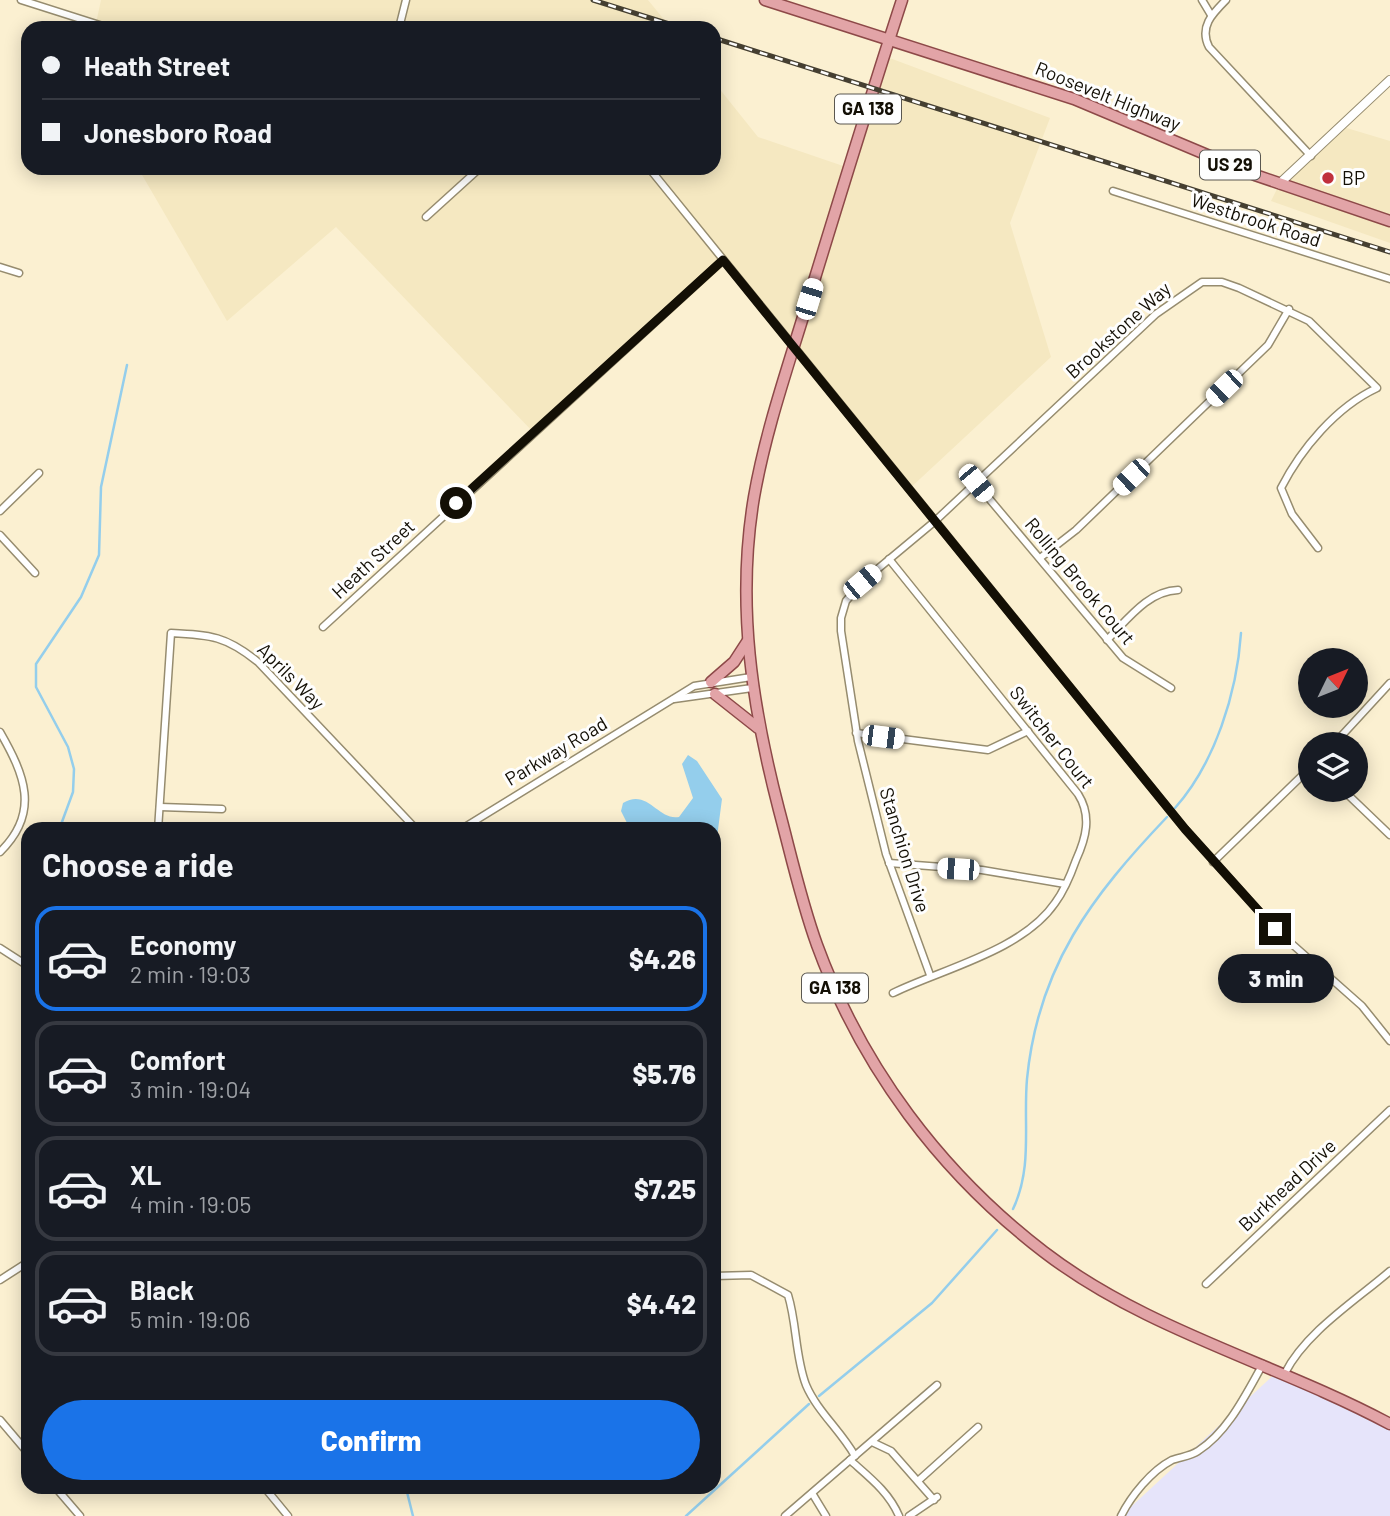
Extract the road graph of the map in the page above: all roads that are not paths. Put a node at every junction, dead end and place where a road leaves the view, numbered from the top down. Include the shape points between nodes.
1 (21, 0) edge
2 (406, 0) edge
3 (765, 0) edge
4 (902, 0) edge
5 (1202, 0) edge
6 (1226, 0) edge
7 (1211, 15) junction
8 (87, 21) edge
9 (401, 21) edge
10 (889, 40) junction
11 (1390, 80) edge
12 (1311, 156) junction
13 (472, 175) edge
14 (655, 175) edge
15 (1279, 184) junction
16 (1113, 191) dead end
17 (426, 218) dead end
18 (1390, 221) edge
19 (723, 260) junction
20 (0, 267) edge
21 (19, 273) dead end
22 (1390, 279) edge
23 (1289, 309) junction
24 (793, 348) junction
25 (39, 473) dead end
26 (976, 483) junction
27 (0, 511) edge
28 (934, 522) junction
29 (0, 535) edge
30 (1318, 548) dead end
31 (1040, 558) junction
32 (889, 559) junction
33 (35, 573) dead end
34 (1178, 590) dead end
35 (323, 627) dead end
36 (1107, 640) junction
37 (747, 642) junction
38 (751, 682) junction
39 (1390, 684) edge
40 (713, 688) junction
41 (1171, 688) dead end
42 (669, 700) junction
43 (758, 728) junction
44 (1028, 731) junction
45 (0, 732) edge
46 (1345, 732) edge
47 (856, 733) junction
48 (1298, 780) edge
49 (1356, 802) edge
50 (160, 807) junction
51 (222, 809) dead end
52 (159, 822) edge
53 (409, 822) edge
54 (473, 822) edge
55 (1390, 835) edge
56 (0, 852) edge
57 (1213, 862) junction
58 (889, 863) junction
59 (1065, 884) junction
60 (0, 948) edge
61 (21, 962) edge
62 (930, 975) junction
63 (893, 993) dead end
64 (1390, 1041) edge
65 (1390, 1110) edge
66 (21, 1266) edge
67 (1390, 1271) edge
68 (721, 1276) edge
69 (0, 1280) edge
70 (1206, 1284) dead end
71 (1263, 1364) junction
72 (1285, 1373) junction
73 (937, 1385) dead end
74 (0, 1420) edge
75 (1390, 1423) edge
76 (978, 1427) dead end
77 (872, 1441) junction
78 (21, 1446) edge
79 (853, 1458) junction
80 (919, 1480) junction
81 (812, 1493) junction
82 (61, 1494) edge
83 (270, 1494) edge
84 (924, 1506) junction
85 (79, 1516) edge
86 (288, 1516) edge
87 (785, 1516) edge
88 (826, 1516) edge
89 (899, 1516) edge
90 (909, 1516) edge
91 (927, 1516) edge
92 (1121, 1516) edge

1 - 8 street
2 - 9 street
3 - 10 main road, US 29
4 - 10 main road
5 - 7 street
6 - 7 street
7 - 12 street via 1204,35 1209,47
10 - 15 main road, Roosevelt Highway / US 29 via 1074,99
10 - 24 main road, GA 138
11 - 12 street
12 - 15 street
13 - 17 street
14 - 19 street
15 - 18 main road, Roosevelt Highway / US 29
16 - 22 street, Westbrook Road
19 - 24 street
19 - 35 street, Heath Street
20 - 21 street
23 - 26 street, Brookstone Way via 1222,282 1202,282 1156,314
23 - 30 street, Brookstone Way via 1308,320 1377,388 1360,396 1302,451 1281,488 1292,514
23 - 31 street via 1268,345 1076,530
24 - 28 street
24 - 37 main road, GA 138 via 754,498 747,569
25 - 27 street
26 - 28 street, Brookstone Way
26 - 31 street, Rolling Brook Court
28 - 32 street, Stanchion Drive
28 - 57 street
29 - 33 street
31 - 36 street, Rolling Brook Court
32 - 44 street, Switcher Court
32 - 47 street, Stanchion Drive via 854,590 841,618
34 - 36 street via 1162,590 1147,600
36 - 41 street, Rolling Brook Court via 1123,658
37 - 38 main road, GA 138
37 - 40 main road
38 - 40 street, Parkway Road
38 - 40 street, Parkway Road
38 - 43 main road, GA 138
39 - 46 street
40 - 42 street, Parkway Road
40 - 42 street, Parkway Road via 694,686
40 - 43 main road
42 - 54 street, Parkway Road
43 - 71 main road, GA 138 via 802,897 828,974 875,1067 929,1142 1004,1219 1085,1280 1131,1307
44 - 47 street via 988,750
44 - 59 street, Switcher Court via 1078,794 1085,810 1085,839
45 - 56 street via 22,773 26,798 20,824
47 - 58 street, Stanchion Drive
48 - 57 street
49 - 55 street
50 - 51 street
50 - 52 street, Aprils Way
50 - 53 street, Aprils Way via 171,634 202,635 233,642 258,662
57 - 64 street via 1275,929 1362,1006
58 - 59 street via 982,870
58 - 62 street, Stanchion Drive
59 - 62 street, Switcher Court via 1044,915 995,951
60 - 61 street
62 - 63 street, Switcher Court
65 - 70 street, Burkhead Drive
66 - 69 street
67 - 72 street via 1314,1337
68 - 79 street via 751,1275 788,1295 807,1388
71 - 72 main road, GA 138
71 - 92 street via 1241,1404 1215,1435 1197,1452 1156,1471
72 - 75 main road, GA 138
73 - 77 street
74 - 78 street
76 - 80 street
77 - 79 street
77 - 80 street via 891,1451
79 - 81 street
79 - 89 street via 894,1503
80 - 84 street via 936,1498
81 - 87 street
81 - 88 street
82 - 85 street
83 - 86 street
84 - 90 street
84 - 91 street

